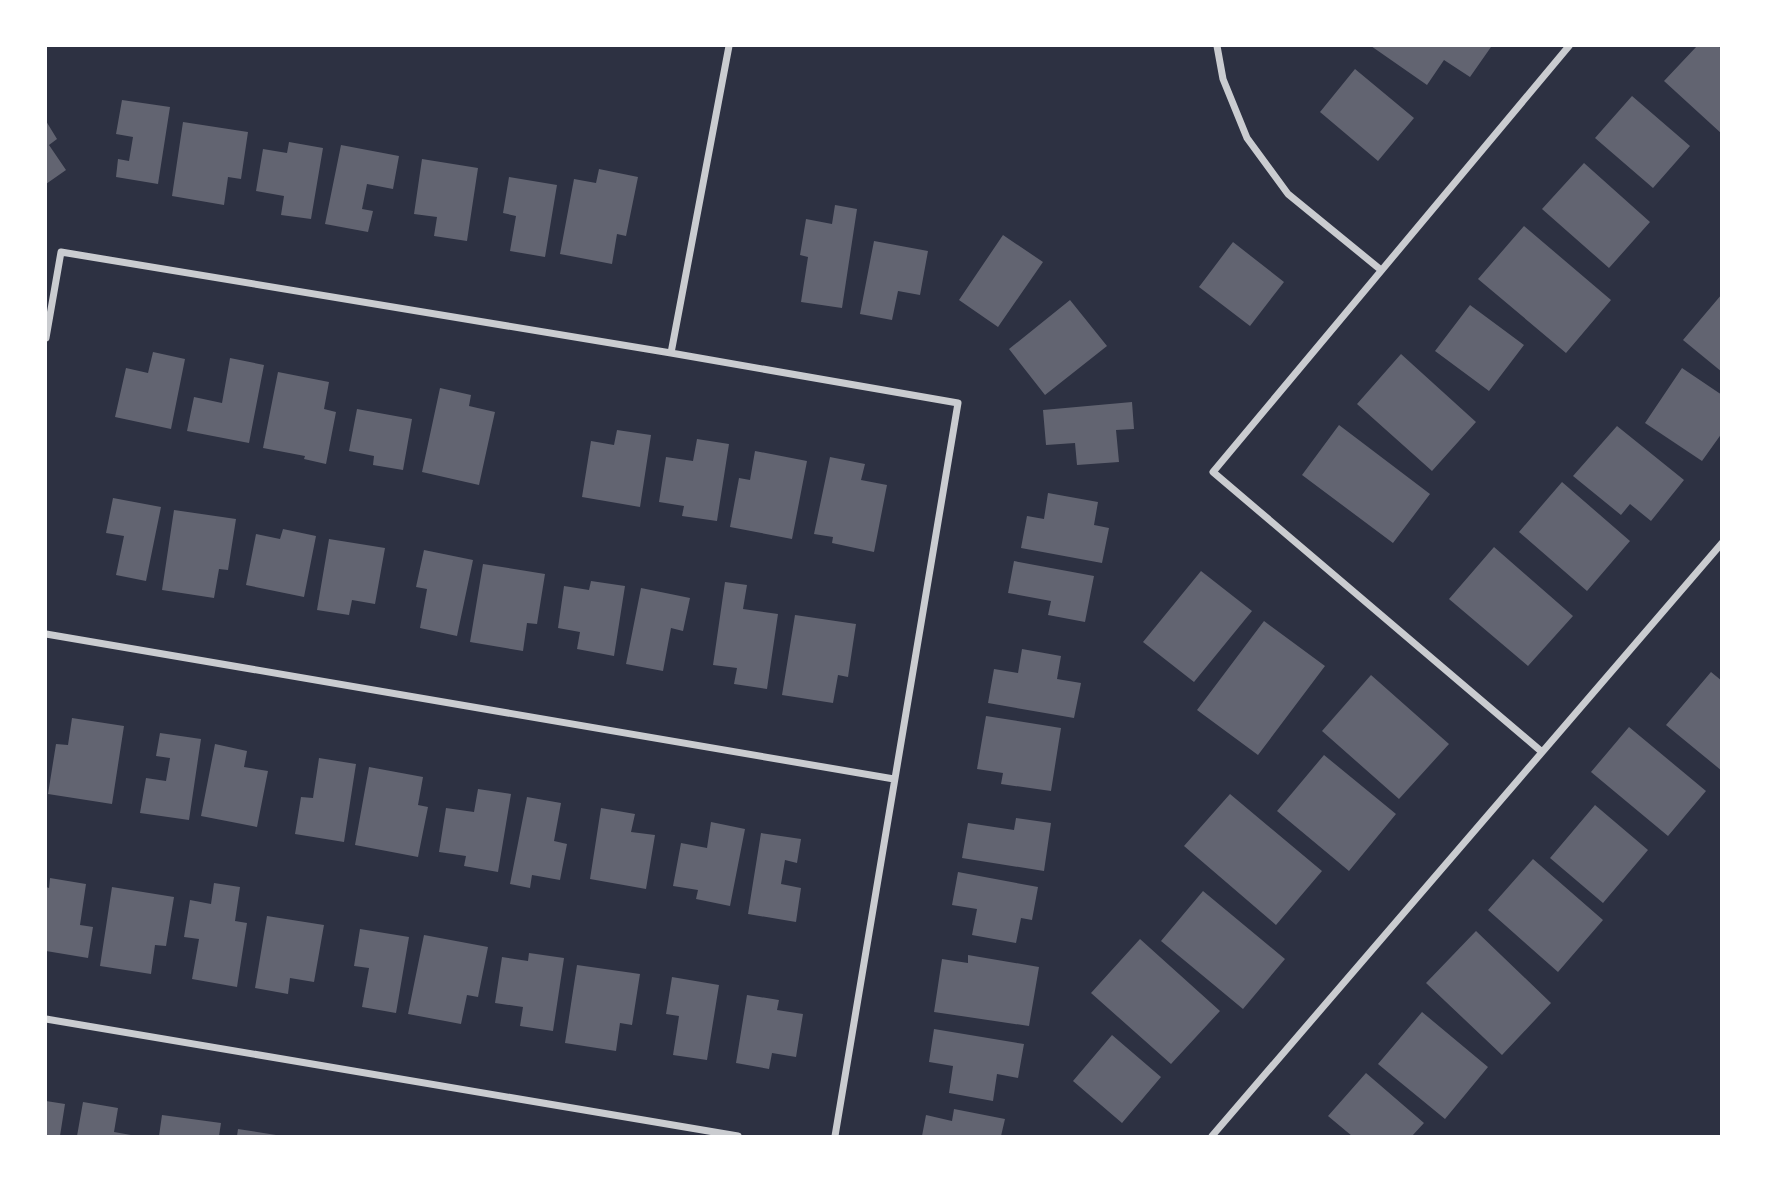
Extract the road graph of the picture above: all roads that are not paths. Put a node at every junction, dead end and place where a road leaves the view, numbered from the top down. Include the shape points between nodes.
1 (729, 46) edge
2 (1217, 46) edge
3 (1569, 46) edge
4 (1381, 270) junction
5 (46, 338) edge
6 (671, 353) junction
7 (1721, 543) edge
8 (46, 634) edge
9 (1542, 752) junction
10 (894, 779) junction
11 (46, 1019) edge
12 (738, 1136) edge
13 (835, 1136) edge
14 (1212, 1136) edge

1 - 6 street
2 - 4 street via 1223,79 1247,138 1271,172 1288,194
3 - 4 street
4 - 9 street via 1213,472
5 - 6 street via 61,252
6 - 10 street via 958,403
7 - 9 street
8 - 10 street
9 - 14 street
10 - 13 street
11 - 12 street

